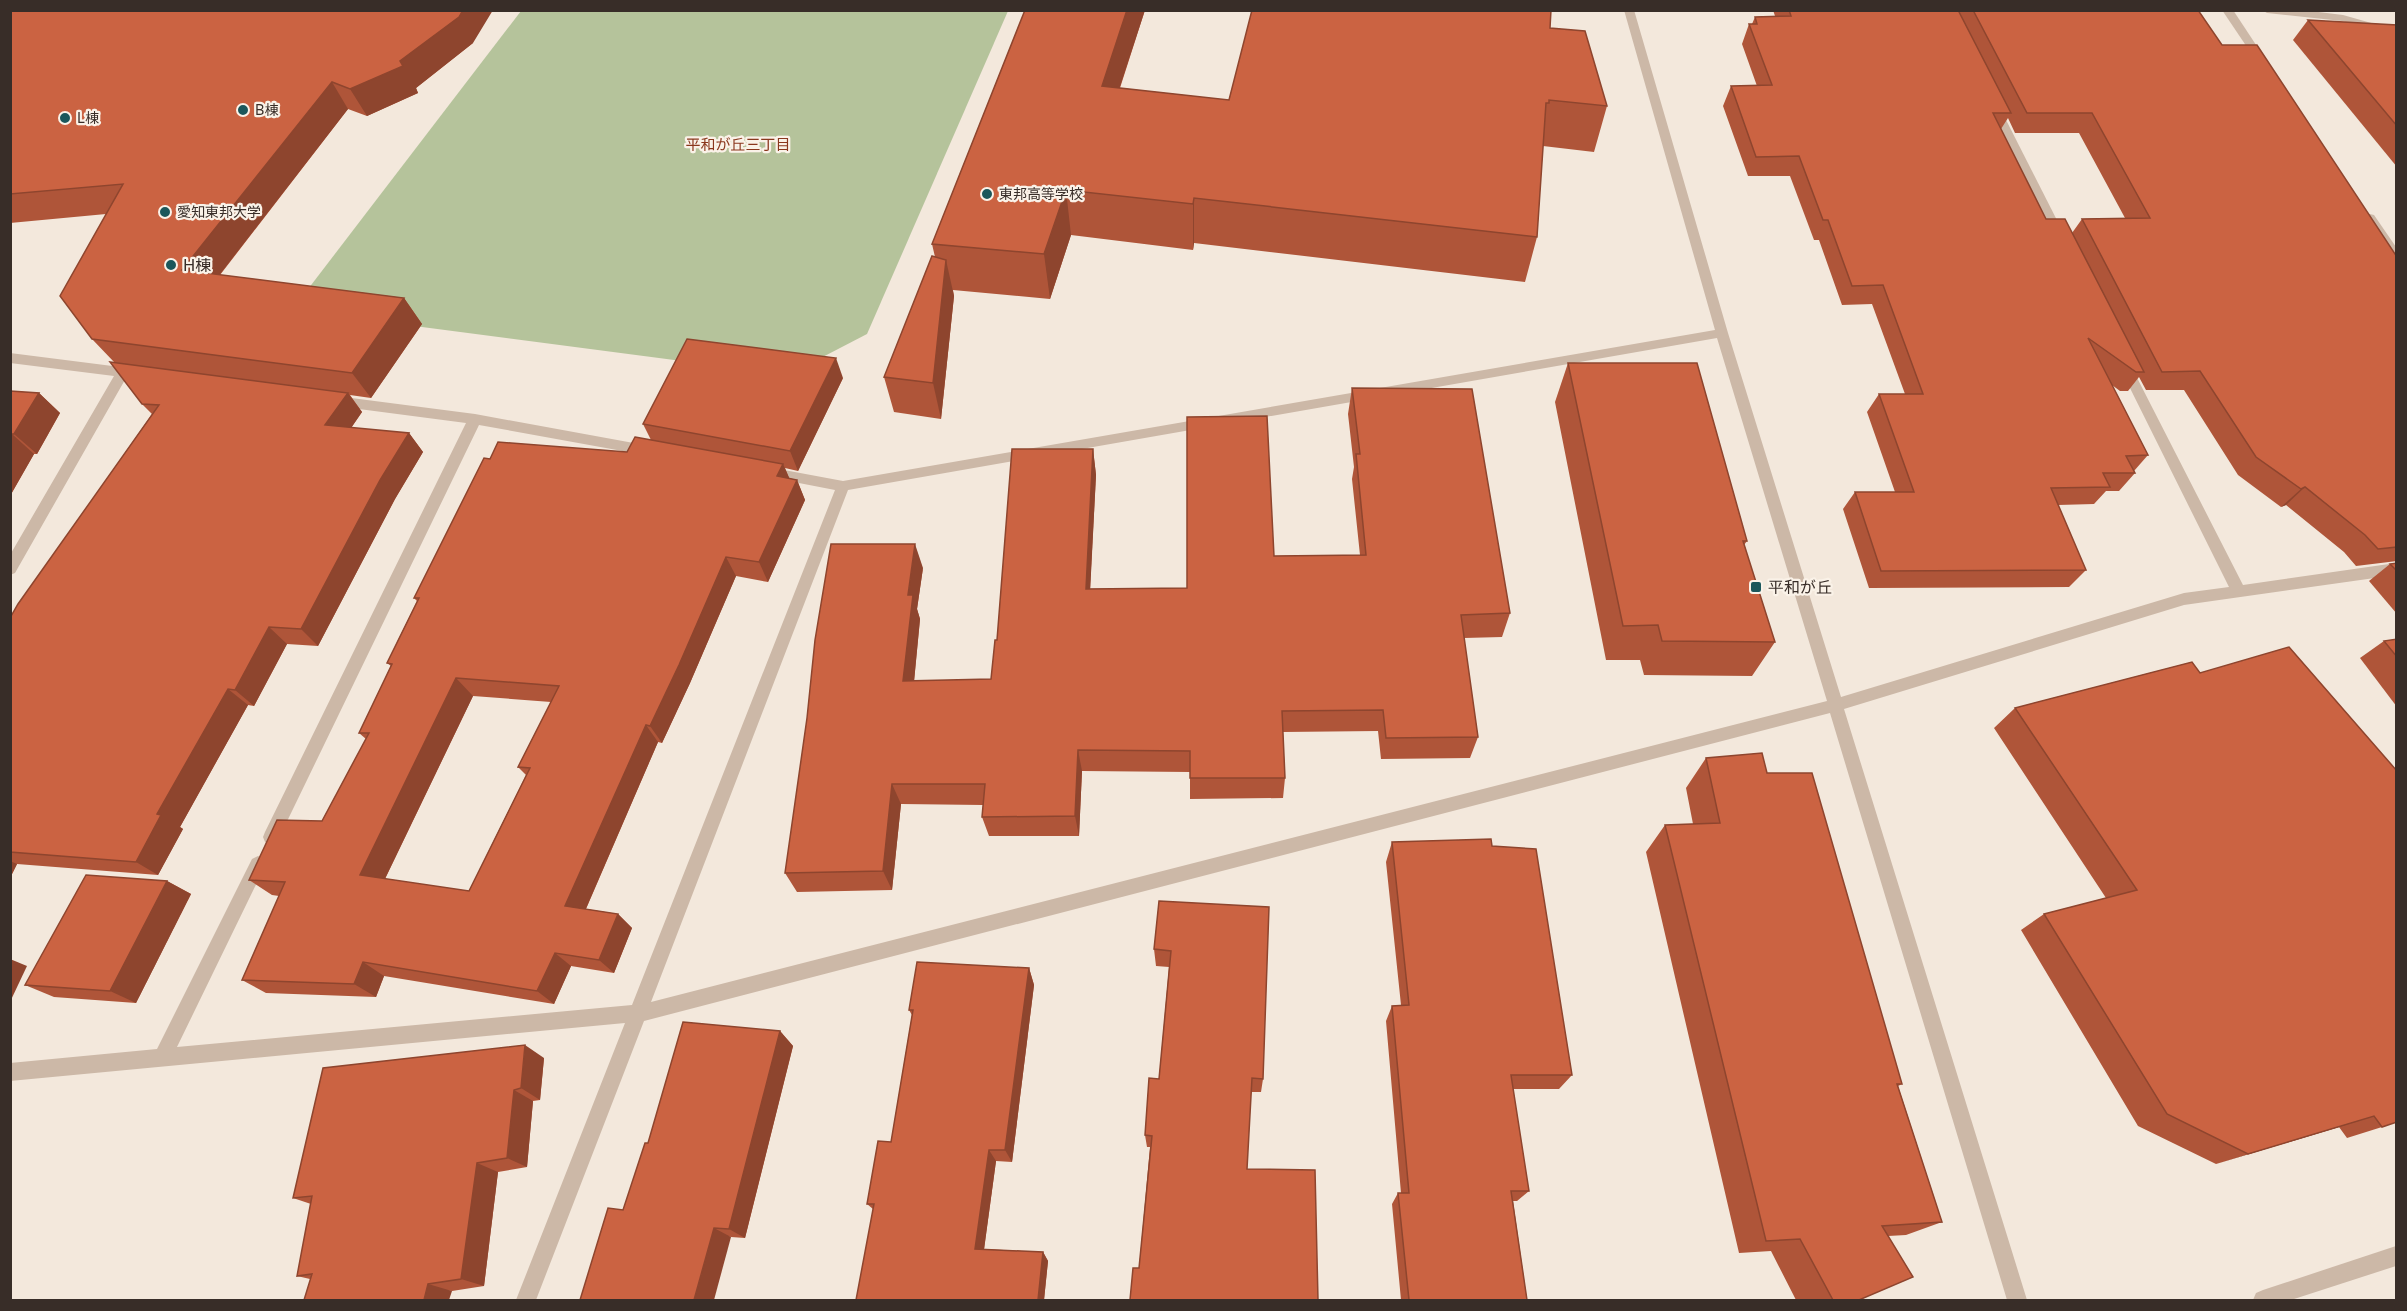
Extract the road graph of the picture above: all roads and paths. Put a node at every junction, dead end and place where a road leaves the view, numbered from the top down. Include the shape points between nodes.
1 (1629, 10) edge
2 (2227, 10) edge
3 (2267, 10) edge
4 (2397, 33) edge
5 (2268, 69) edge
6 (1987, 95) edge
7 (2363, 207) edge
8 (2068, 253) edge
9 (2397, 256) edge
10 (1722, 333) junction
11 (10, 358) edge
12 (2121, 359) edge
13 (123, 372) junction
14 (147, 376) edge
15 (323, 399) edge
16 (476, 419) junction
17 (659, 453) edge
18 (751, 469) edge
19 (843, 486) junction
20 (10, 569) edge
21 (2397, 569) edge
22 (2239, 591) junction
23 (1836, 705) junction
24 (640, 1013) junction
25 (162, 1059) junction
26 (10, 1072) edge
27 (2397, 1256) edge
28 (526, 1300) edge
29 (2017, 1300) edge
30 (2263, 1300) edge

1 - 10 street
2 - 5 street
3 - 4 street via 2343,18
6 - 8 street
7 - 9 street
10 - 19 street
10 - 23 street
11 - 13 street
12 - 22 street
13 - 14 street
13 - 20 street
15 - 16 street
16 - 17 street
16 - 25 street
18 - 19 street
19 - 24 street
21 - 22 street
22 - 23 street via 2184,599
23 - 24 street
23 - 29 street
24 - 25 street
24 - 28 street
25 - 26 street
27 - 30 street

